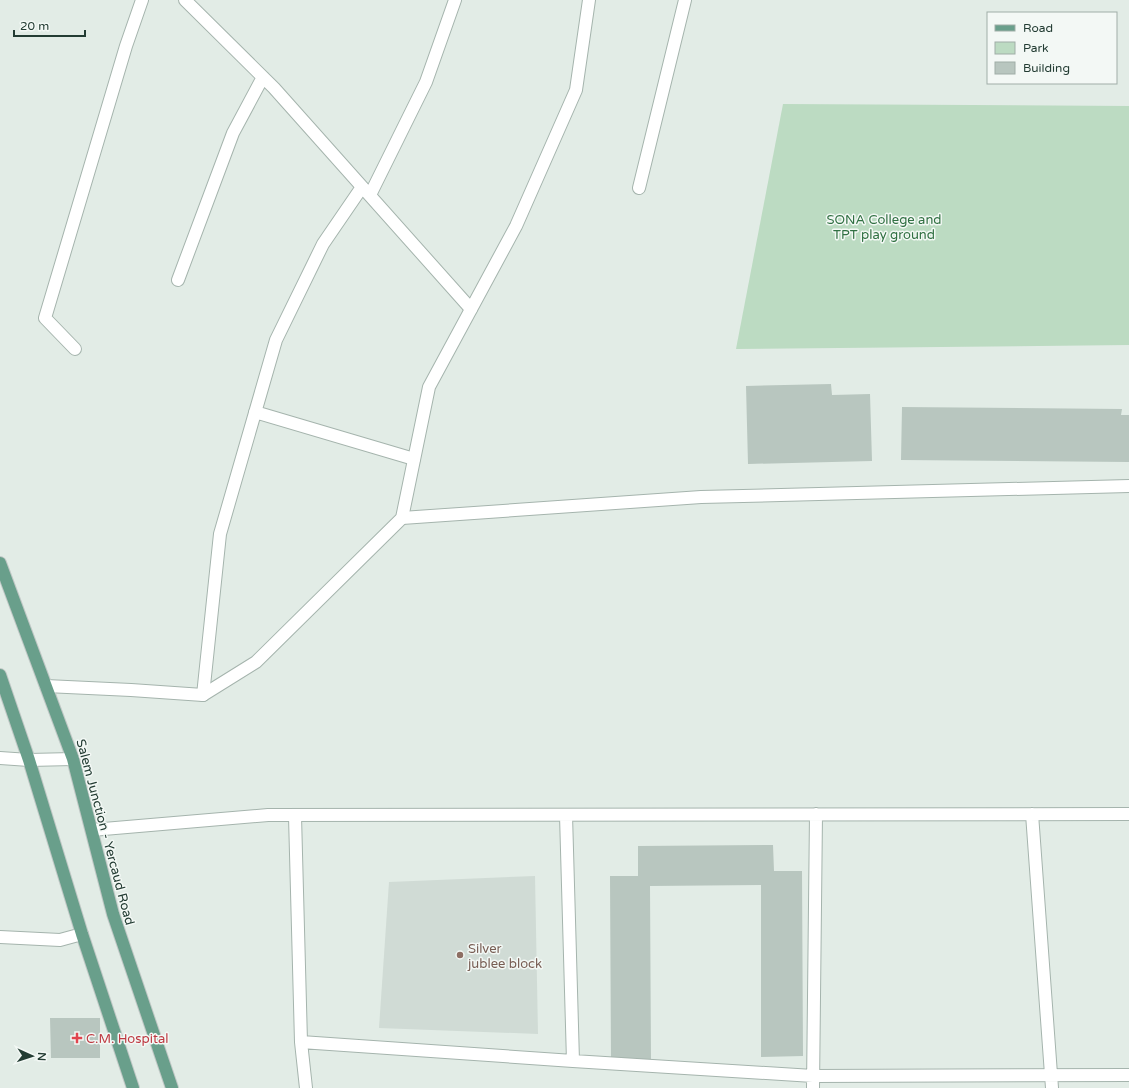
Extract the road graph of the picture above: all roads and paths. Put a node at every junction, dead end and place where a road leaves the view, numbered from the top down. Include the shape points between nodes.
1 (142, 0) edge
2 (185, 0) edge
3 (455, 0) edge
4 (588, 0) edge
5 (685, 0) edge
6 (263, 77) junction
7 (639, 188) dead end
8 (366, 191) junction
9 (178, 280) dead end
10 (471, 309) junction
11 (75, 349) dead end
12 (255, 412) junction
13 (414, 459) junction
14 (1129, 486) edge
15 (402, 518) junction
16 (0, 563) edge
17 (0, 675) edge
18 (46, 686) junction
19 (203, 695) junction
20 (0, 758) edge
21 (73, 759) junction
22 (29, 760) junction
23 (816, 814) junction
24 (1032, 814) junction
25 (1129, 814) edge
26 (566, 815) junction
27 (295, 816) junction
28 (92, 830) junction
29 (82, 934) junction
30 (0, 936) edge
31 (301, 1042) junction
32 (573, 1061) junction
33 (1051, 1075) junction
34 (1129, 1075) edge
35 (813, 1082) edge
36 (133, 1088) edge
37 (172, 1088) edge
38 (306, 1088) edge
39 (1052, 1088) edge

1 - 11 street via 44,318
2 - 6 street
3 - 8 street via 426,82
4 - 10 street via 576,90 516,226
5 - 7 street
6 - 8 street
6 - 9 street via 233,133
8 - 10 street
8 - 12 street via 323,244 276,340
10 - 13 street via 429,387
12 - 13 street
12 - 19 street via 220,534
13 - 15 street
14 - 15 street via 701,497
15 - 19 street via 256,662
16 - 18 main road, Salem Junction - Yercaud Road
17 - 22 main road
18 - 19 street
18 - 21 main road, Salem Junction - Yercaud Road
20 - 22 street
21 - 22 street
21 - 28 main road, Salem Junction - Yercaud Road
22 - 29 main road
23 - 24 street
23 - 26 street
23 - 35 street
24 - 25 street
24 - 33 street
26 - 27 street
26 - 32 street
27 - 28 street via 268,815
27 - 31 street
28 - 37 main road, Salem Junction - Yercaud Road via 113,914
29 - 30 street via 60,940
29 - 36 main road
31 - 32 street
31 - 38 street
32 - 35 street
33 - 34 street
33 - 35 street
33 - 39 street

